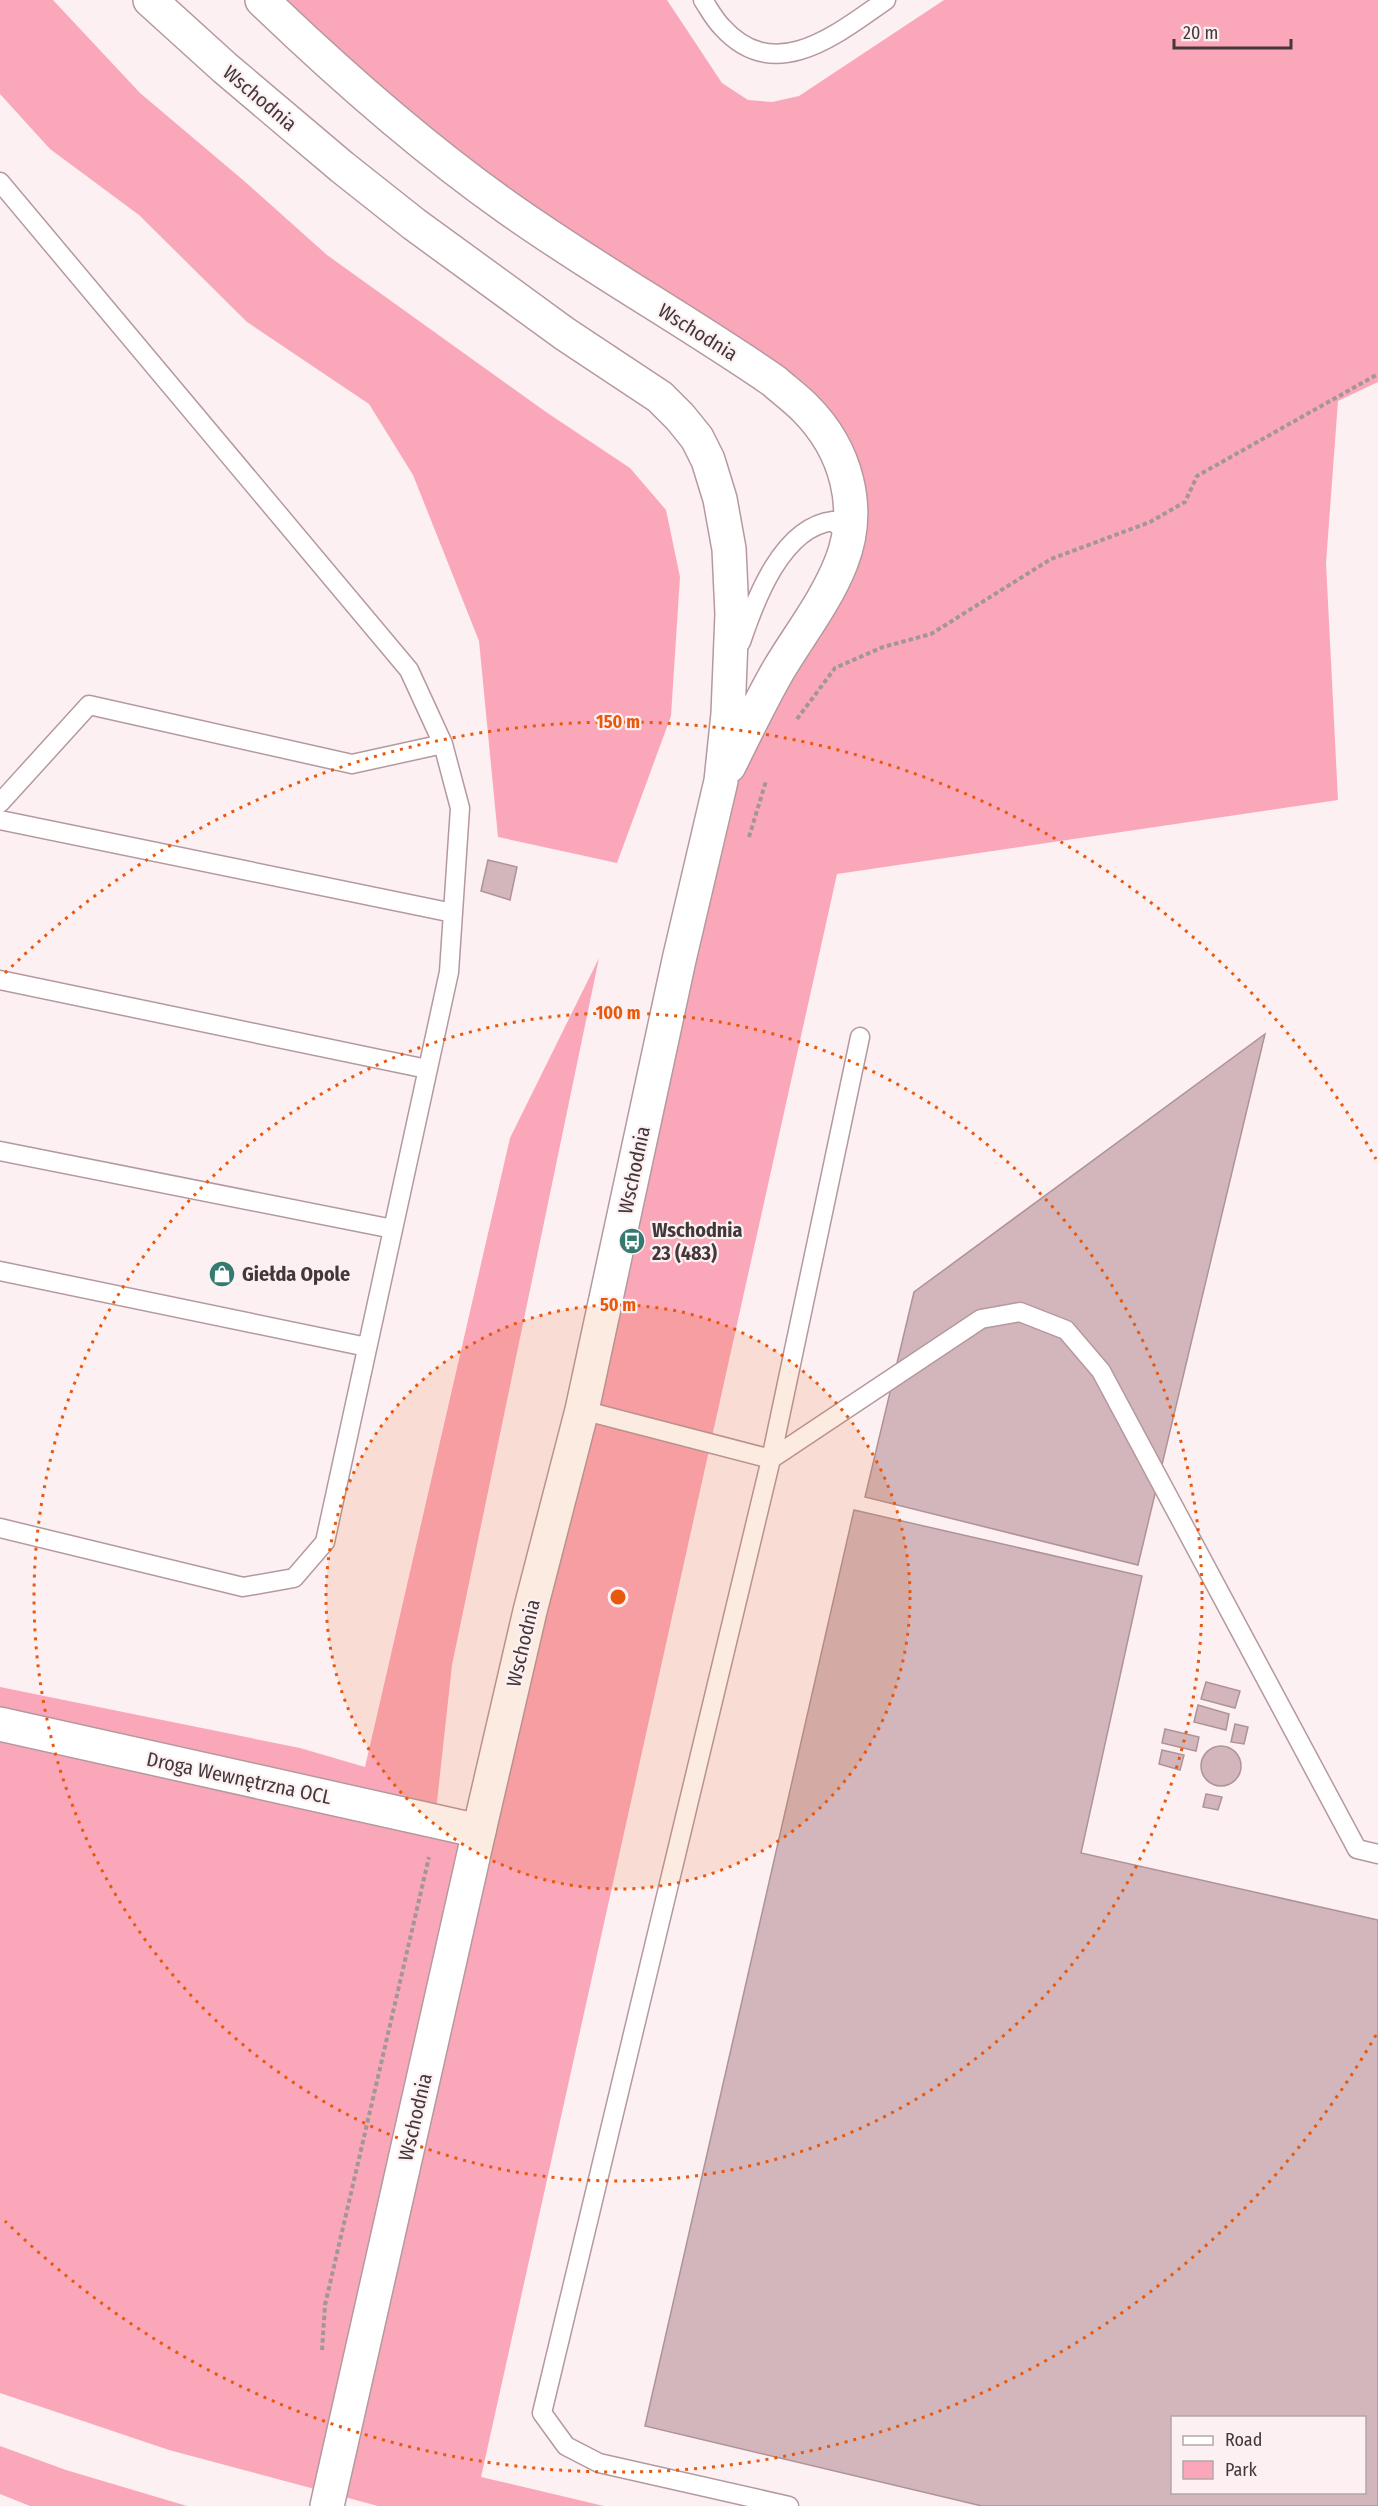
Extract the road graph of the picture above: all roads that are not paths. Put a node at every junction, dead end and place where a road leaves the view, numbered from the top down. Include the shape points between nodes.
1 (150, 0) edge
2 (262, 0) edge
3 (703, 0) edge
4 (886, 0) edge
5 (0, 182) edge
6 (846, 550) junction
7 (729, 677) junction
8 (443, 744) junction
9 (721, 781) junction
10 (0, 803) edge
11 (0, 820) edge
12 (453, 913) junction
13 (0, 980) edge
14 (860, 1037) dead end
15 (428, 1069) junction
16 (0, 1151) edge
17 (393, 1229) junction
18 (0, 1271) edge
19 (367, 1347) junction
20 (582, 1410) junction
21 (771, 1459) junction
22 (0, 1528) edge
23 (0, 1724) edge
24 (479, 1831) junction
25 (1378, 1854) edge
26 (327, 2506) edge
27 (789, 2506) edge

1 - 7 street, Wschodnia via 225,68 414,224 660,398 680,417 708,460 725,520 731,578
2 - 6 street, Wschodnia via 386,114 464,175 508,208 774,381 805,408 836,451 846,481 852,514
3 - 4 lane via 721,27 741,44 761,52 784,54 828,40
5 - 8 lane via 408,670
6 - 7 lane via 844,534 833,521 810,529 790,546 762,586
6 - 9 street, Wschodnia
7 - 9 street, Wschodnia
8 - 10 lane via 352,764 89,705
8 - 12 lane via 460,808
9 - 20 street, Wschodnia
11 - 12 lane
12 - 15 lane via 449,972
13 - 15 lane
14 - 21 lane
15 - 17 lane
16 - 17 lane
17 - 19 lane
18 - 19 lane
19 - 22 lane via 325,1542 294,1578 243,1587
20 - 21 lane
20 - 24 street, Wschodnia
21 - 25 lane via 981,1318 1020,1312 1066,1330 1101,1371 1357,1849
21 - 27 lane via 542,2413 566,2446 599,2463
23 - 24 street, Droga Wewnętrzna OCL
24 - 26 street, Wschodnia

